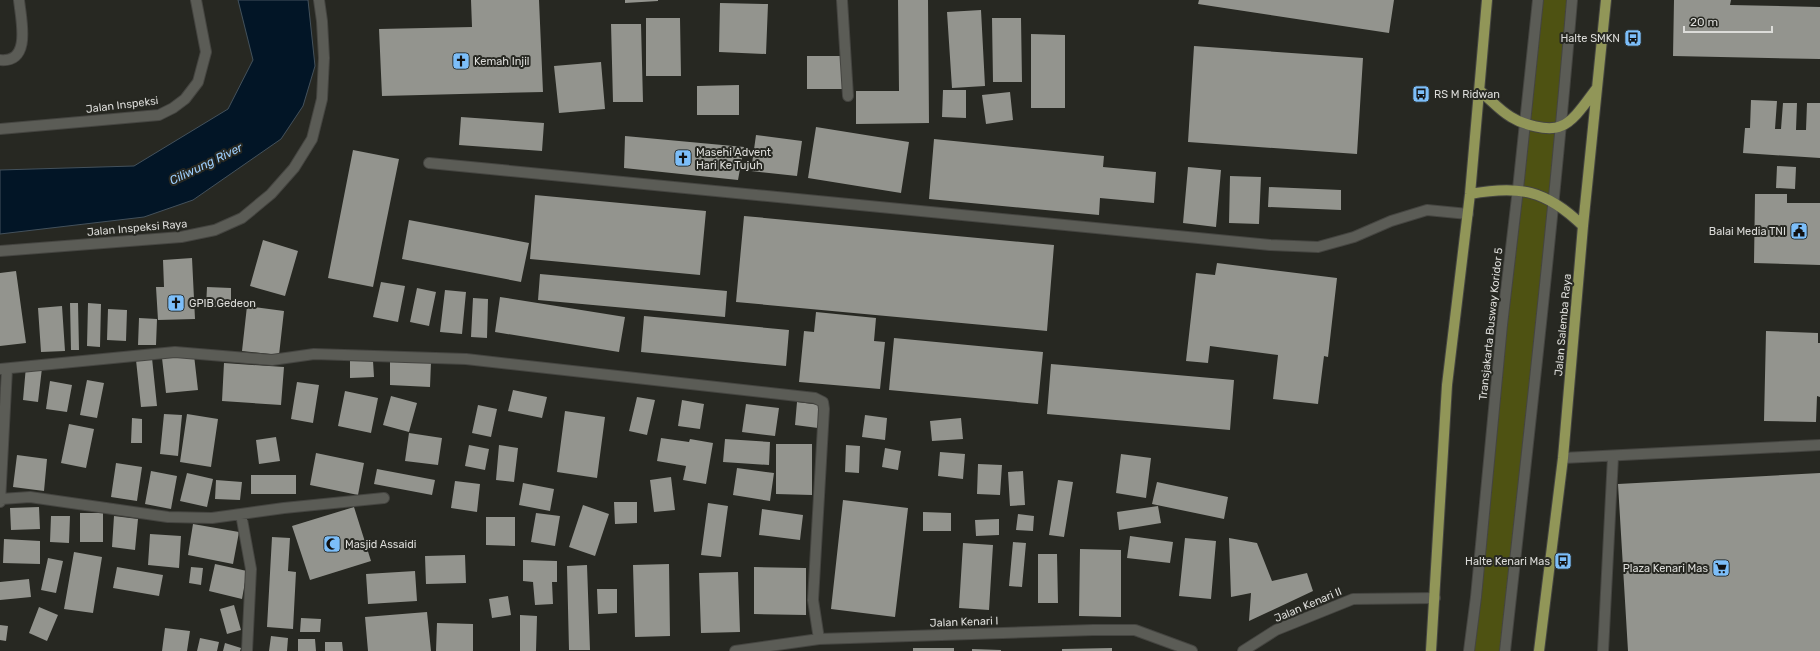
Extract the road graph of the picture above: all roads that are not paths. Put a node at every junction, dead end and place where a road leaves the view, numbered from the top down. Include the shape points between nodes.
1 (19, 0) edge
2 (196, 0) edge
3 (319, 0) edge
4 (842, 0) edge
5 (1487, 0) edge
6 (1538, 0) edge
7 (1572, 0) edge
8 (1606, 0) edge
9 (0, 60) edge
10 (1597, 88) junction
11 (1480, 91) junction
12 (848, 96) dead end
13 (1524, 122) junction
14 (1562, 126) junction
15 (0, 129) edge
16 (429, 163) dead end
17 (1518, 189) junction
18 (1470, 194) junction
19 (1554, 202) junction
20 (1468, 214) junction
21 (1583, 226) junction
22 (0, 251) edge
23 (4, 369) edge
24 (1820, 445) edge
25 (1613, 457) junction
26 (1563, 458) junction
27 (384, 498) dead end
28 (0, 501) edge
29 (241, 514) junction
30 (1435, 598) junction
31 (819, 639) junction
32 (247, 651) edge
33 (735, 651) edge
34 (1192, 651) edge
35 (1243, 651) edge
36 (1431, 651) edge
37 (1469, 651) edge
38 (1505, 651) edge
39 (1539, 651) edge
40 (1603, 651) edge

1 - 9 street via 21,49 17,56 7,61
2 - 15 street, Jalan Inspeksi via 206,52 198,82 185,99 173,108 159,115
3 - 22 street, Jalan Inspeksi Raya via 324,58 322,99 312,139 294,168 271,194 242,218 215,230 181,237
4 - 12 street
5 - 11 main road
6 - 13 street, Transjakarta Busway Koridor 5
7 - 14 street
8 - 10 main road, Jalan Salemba Raya
10 - 14 main road
10 - 21 main road, Jalan Salemba Raya
11 - 13 main road via 1511,117
11 - 18 main road
13 - 14 main road via 1552,128
13 - 17 street, Transjakarta Busway Koridor 5
14 - 19 street
16 - 20 street via 1270,245 1318,247 1354,237 1427,210
17 - 18 main road via 1495,189
17 - 19 main road via 1527,190
17 - 37 street, Transjakarta Busway Koridor 5
18 - 20 main road
19 - 21 main road via 1570,212
19 - 38 street
20 - 30 main road via 1447,385
21 - 26 main road, Jalan Salemba Raya
23 - 28 street
23 - 31 street via 175,352 272,360 314,354 450,358 814,398 823,402 824,409 813,600
24 - 25 street
25 - 26 street
25 - 40 street
26 - 39 main road, Jalan Salemba Raya
27 - 29 street
28 - 29 street via 30,498 168,518 212,518
29 - 32 street via 250,569
30 - 35 street, Jalan Kenari II via 1352,599 1276,630
30 - 36 main road
31 - 33 street, Jalan Kenari I
31 - 34 street, Jalan Kenari I via 1135,630

